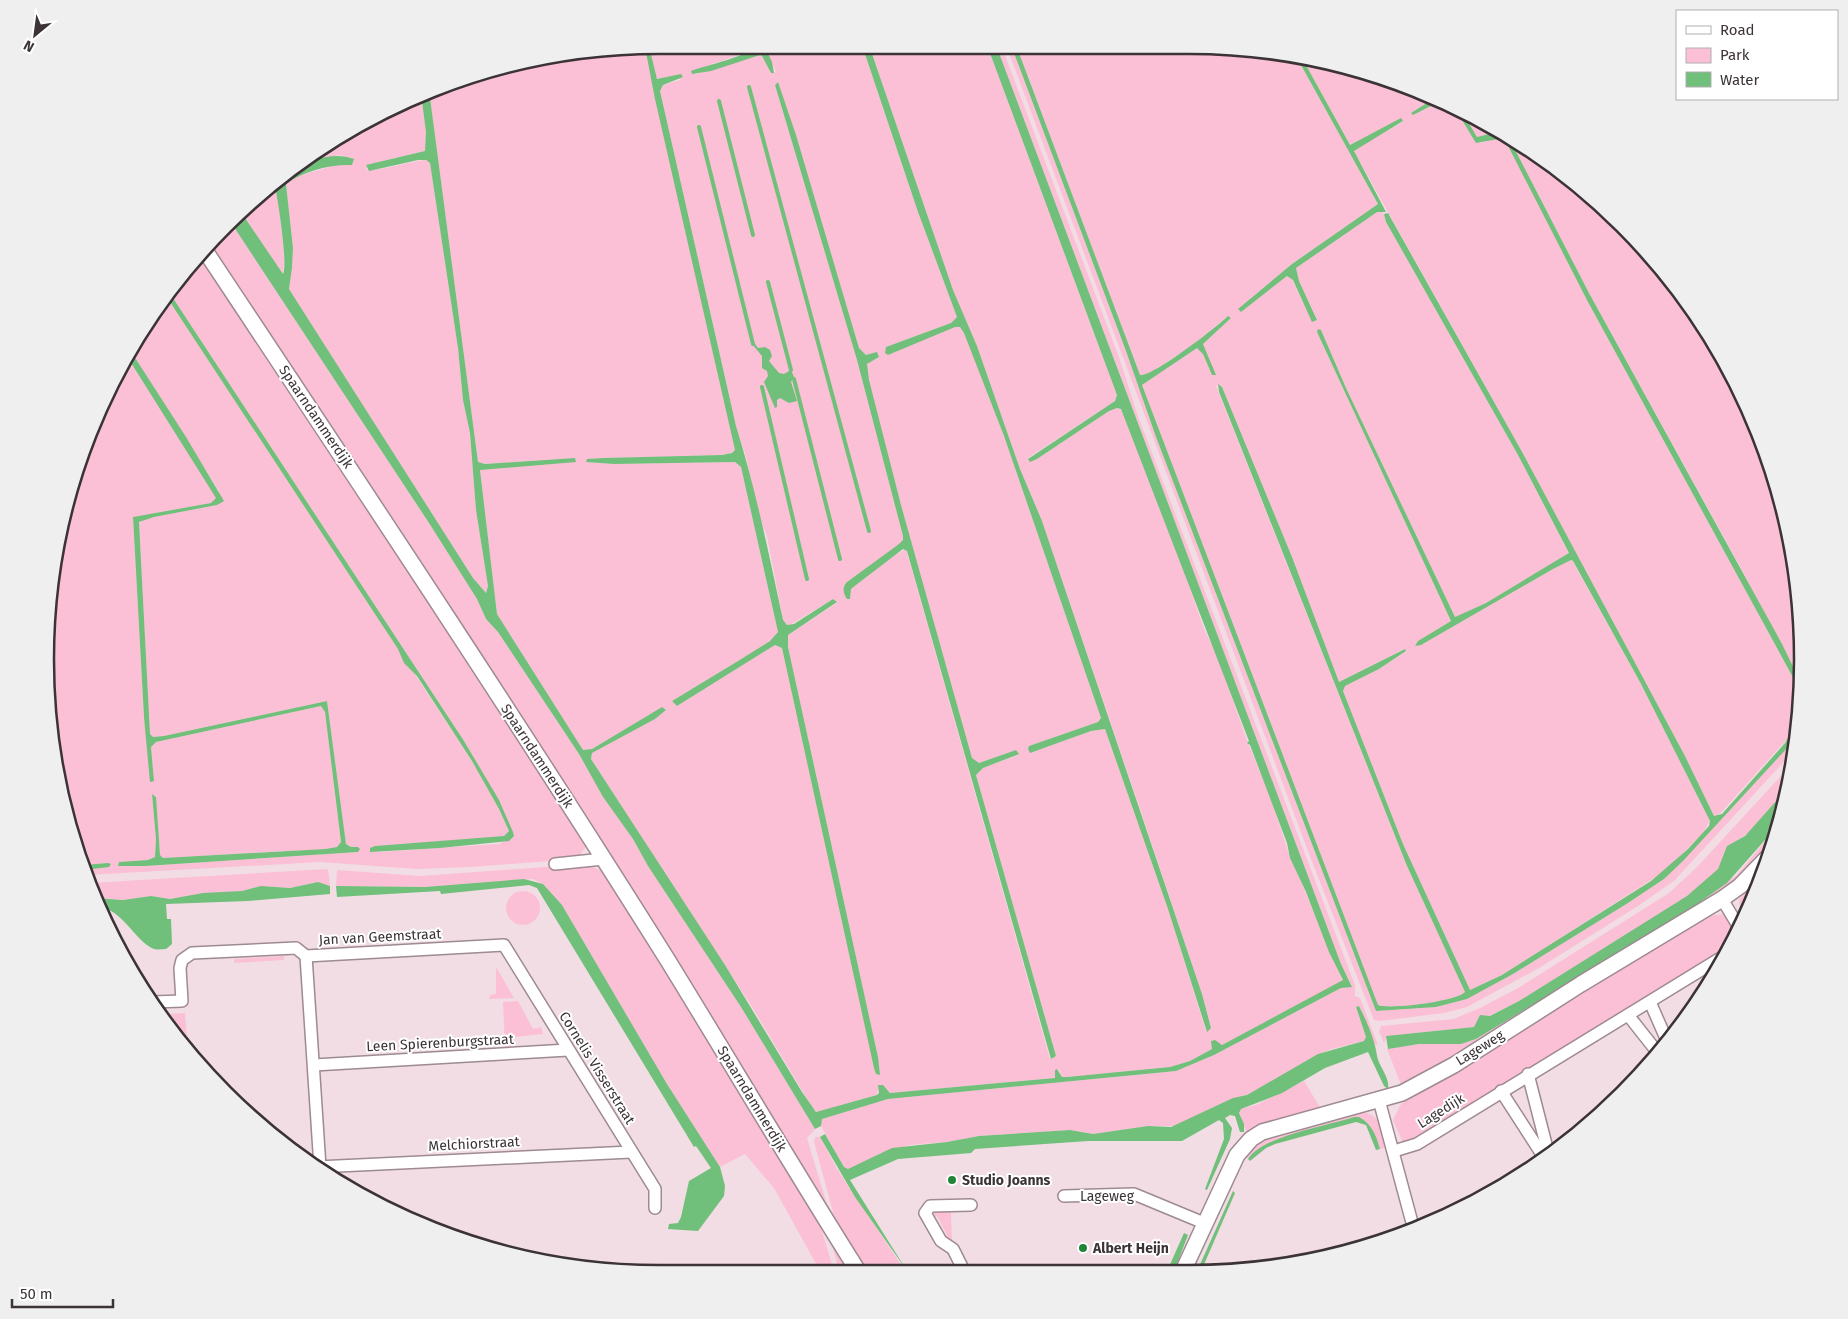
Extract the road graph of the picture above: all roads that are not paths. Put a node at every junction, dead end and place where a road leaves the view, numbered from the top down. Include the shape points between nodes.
1 (208, 255) edge
2 (602, 859) junction
3 (555, 864) dead end
4 (1756, 869) edge
5 (1722, 899) junction
6 (1735, 921) edge
7 (504, 946) joint
8 (306, 956) junction
9 (1712, 963) edge
10 (160, 1002) edge
11 (1650, 1002) junction
12 (1628, 1015) junction
13 (1664, 1034) edge
14 (1653, 1047) edge
15 (568, 1050) junction
16 (314, 1066) junction
17 (1528, 1074) junction
18 (1501, 1091) junction
19 (1379, 1100) junction
20 (1547, 1147) edge
21 (1394, 1151) junction
22 (631, 1152) junction
23 (1540, 1152) edge
24 (318, 1159) edge
25 (329, 1166) edge
26 (1064, 1196) dead end
27 (971, 1205) dead end
28 (655, 1208) dead end
29 (1412, 1222) edge
30 (1204, 1223) junction
31 (854, 1265) edge
32 (961, 1265) edge
33 (1186, 1265) edge

1 - 2 street, Spaarndammerdijk via 426,584
2 - 3 street
2 - 31 street, Spaarndammerdijk
4 - 5 street, Lageweg
5 - 6 street
5 - 19 street, Lageweg via 1454,1064 1402,1093
7 - 8 street, Jan van Geemstraat
7 - 15 street, Cornelis Visserstraat
8 - 10 street, Jan van Geemstraat via 296,948 192,953 182,960 180,968 182,1001
8 - 16 street
9 - 11 street, Lagedijk
11 - 12 street, Lagedijk
11 - 13 street
12 - 14 street
12 - 17 street, Lagedijk
15 - 16 street, Leen Spierenburgstraat
15 - 22 street, Cornelis Visserstraat
16 - 24 street
17 - 18 street, Lagedijk
17 - 20 street
18 - 21 street, Lagedijk via 1417,1144
18 - 23 street
19 - 21 street
19 - 30 street, Lageweg via 1262,1132 1251,1139 1237,1155
21 - 29 street
22 - 25 street, Melchiorstraat
22 - 28 street, Cornelis Visserstraat via 655,1189
26 - 30 street, Lageweg via 1134,1194
27 - 32 street via 930,1206 925,1213 941,1241 953,1249
30 - 33 street, Lageweg

